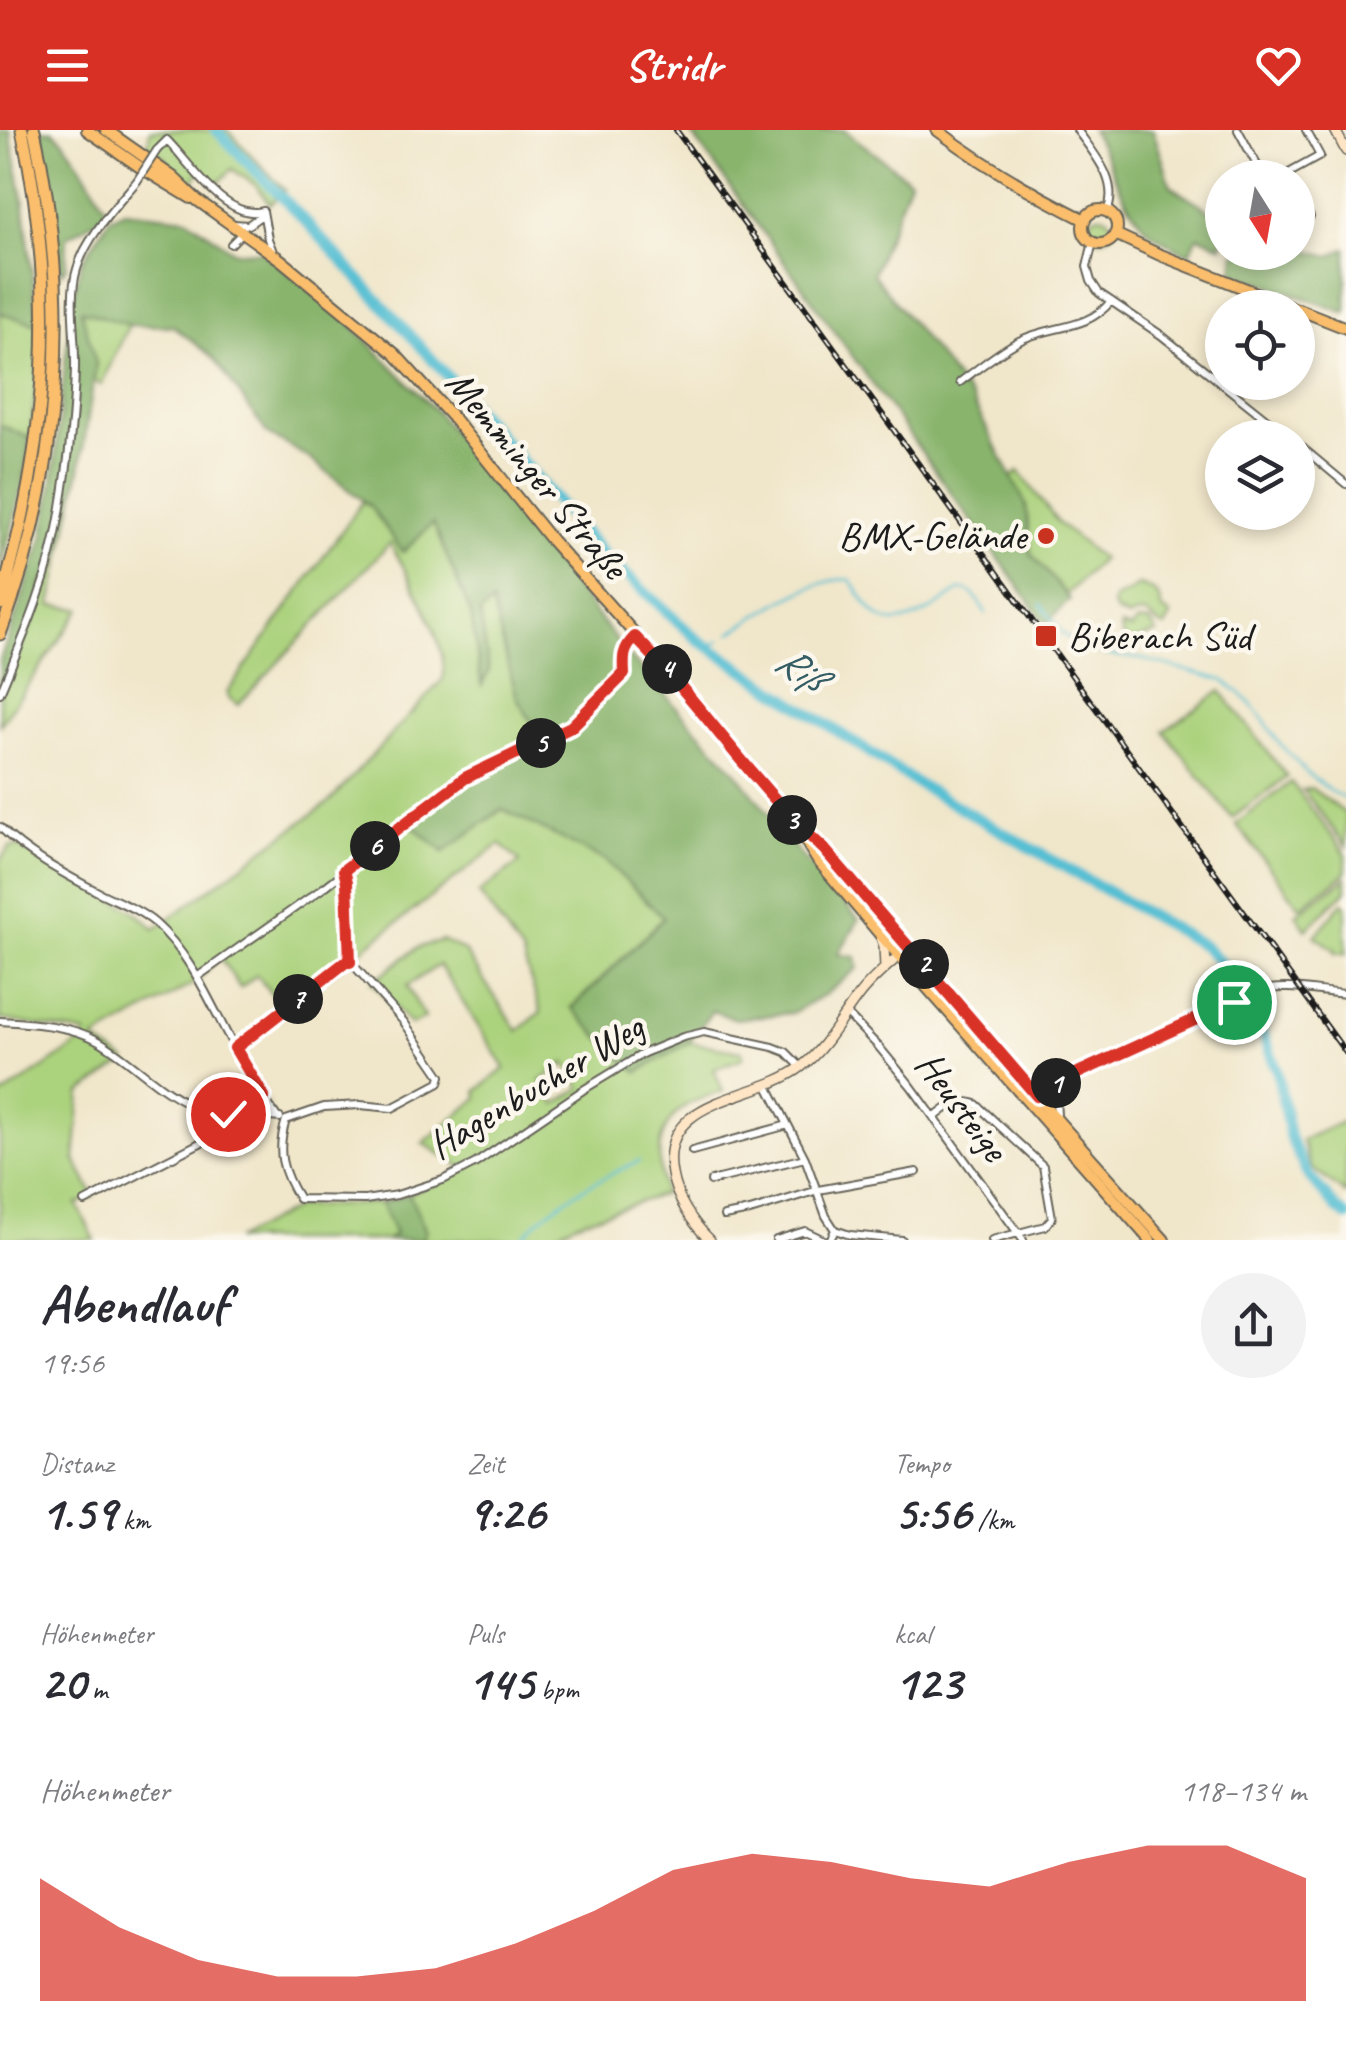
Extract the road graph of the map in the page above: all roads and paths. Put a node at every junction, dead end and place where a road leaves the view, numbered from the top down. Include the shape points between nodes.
1 (22, 130) edge
2 (34, 130) edge
3 (88, 130) edge
4 (106, 130) edge
5 (937, 130) edge
6 (1077, 130) edge
7 (1238, 130) edge
8 (1306, 130) edge
9 (1335, 130) edge
10 (1346, 151) edge
11 (1254, 160) edge
12 (1313, 160) edge
13 (196, 200) junction
14 (1107, 212) junction
15 (263, 213) junction
16 (1085, 220) junction
17 (228, 223) junction
18 (265, 225) junction
19 (242, 232) junction
20 (1115, 234) junction
21 (253, 241) junction
22 (1093, 242) junction
23 (231, 244) dead end
24 (275, 255) junction
25 (1250, 290) edge
26 (1111, 302) junction
27 (1315, 316) edge
28 (1346, 328) edge
29 (960, 382) dead end
30 (1267, 420) edge
31 (1315, 458) edge
32 (1346, 484) edge
33 (0, 604) edge
34 (0, 634) edge
35 (635, 637) junction
36 (0, 693) edge
37 (796, 824) junction
38 (0, 828) edge
39 (344, 870) junction
40 (879, 933) junction
41 (909, 947) junction
42 (899, 956) junction
43 (350, 962) junction
44 (885, 968) junction
45 (197, 977) junction
46 (1346, 994) edge
47 (846, 1013) junction
48 (0, 1021) edge
49 (235, 1048) junction
50 (801, 1068) junction
51 (1063, 1080) junction
52 (768, 1086) junction
53 (264, 1097) junction
54 (1033, 1100) junction
55 (241, 1115) junction
56 (254, 1116) junction
57 (276, 1117) junction
58 (934, 1118) junction
59 (286, 1120) junction
60 (1058, 1122) junction
61 (788, 1125) junction
62 (692, 1150) dead end
63 (805, 1158) junction
64 (916, 1172) dead end
65 (711, 1181) dead end
66 (818, 1190) junction
67 (85, 1202) dead end
68 (724, 1216) dead end
69 (835, 1230) junction
70 (1016, 1233) junction
71 (710, 1240) edge
72 (776, 1240) edge
73 (827, 1240) edge
74 (902, 1240) edge
75 (992, 1240) edge
76 (1023, 1240) edge
77 (1150, 1240) edge
78 (1164, 1240) edge

1 - 33 highway via 41,250 42,395 26,511
2 - 34 highway via 54,252 54,386 37,509
3 - 13 main road
4 - 13 main road
5 - 16 main road
6 - 14 street via 1110,183
7 - 11 street
8 - 12 street via 1320,156
9 - 10 street
13 - 17 main road, Memminger Straße
14 - 16 main road via 1094,211
14 - 20 main road
15 - 17 street via 248,225
15 - 18 street
15 - 36 street, bridge via 246,213 222,198 167,140 92,238 76,270 70,439 56,540
16 - 22 main road via 1084,234
17 - 19 main road, Memminger Straße
18 - 21 street
18 - 24 street
19 - 21 main road, Memminger Straße
19 - 23 street
20 - 22 main road via 1108,242
20 - 25 main road
21 - 24 main road, Memminger Straße
22 - 26 street via 1088,274
24 - 35 main road, Memminger Straße via 395,354
26 - 29 street via 1090,320 1016,342
26 - 30 street
27 - 28 main road
31 - 32 street
35 - 37 main road, Memminger Straße
35 - 39 street via 624,649 624,674 571,727 465,778
37 - 40 main road, Memminger Straße
37 - 41 main road, Memminger Straße
38 - 45 street via 60,870 145,915
39 - 43 street
39 - 45 street
40 - 42 main road, Memminger Straße
40 - 44 street
41 - 42 street
41 - 54 main road, Memminger Straße
42 - 44 street
42 - 54 main road, Memminger Straße
43 - 49 street
43 - 59 street, Hagenbucher Weg via 404,1022 441,1081 392,1108 324,1107
44 - 47 street
45 - 49 street
46 - 51 street via 1255,992
47 - 50 street
47 - 58 street, Heusteige
48 - 55 street via 95,1038 168,1092 204,1109
49 - 53 street
50 - 52 street
50 - 59 street, Hagenbucher Weg via 773,1047 704,1032 683,1036 582,1090 476,1163 443,1180 365,1200 299,1199 283,1174
51 - 54 street
51 - 60 street
52 - 61 street
52 - 71 street via 698,1111 674,1136 670,1160 678,1192
53 - 56 street
53 - 57 street
54 - 60 main road, Memminger Straße
54 - 77 main road, Memminger Straße
55 - 56 street
55 - 67 street via 233,1126
56 - 57 street
57 - 59 street
58 - 70 street, Heusteige
58 - 70 street via 953,1103 976,1104 1043,1166 1052,1218
60 - 78 main road, Memminger Straße
61 - 62 street
61 - 63 street
63 - 65 street
63 - 66 street
64 - 66 street
66 - 68 street
66 - 69 street
69 - 73 street
69 - 74 street
70 - 75 street
70 - 76 street, Heusteige
72 - 73 street via 805,1231

